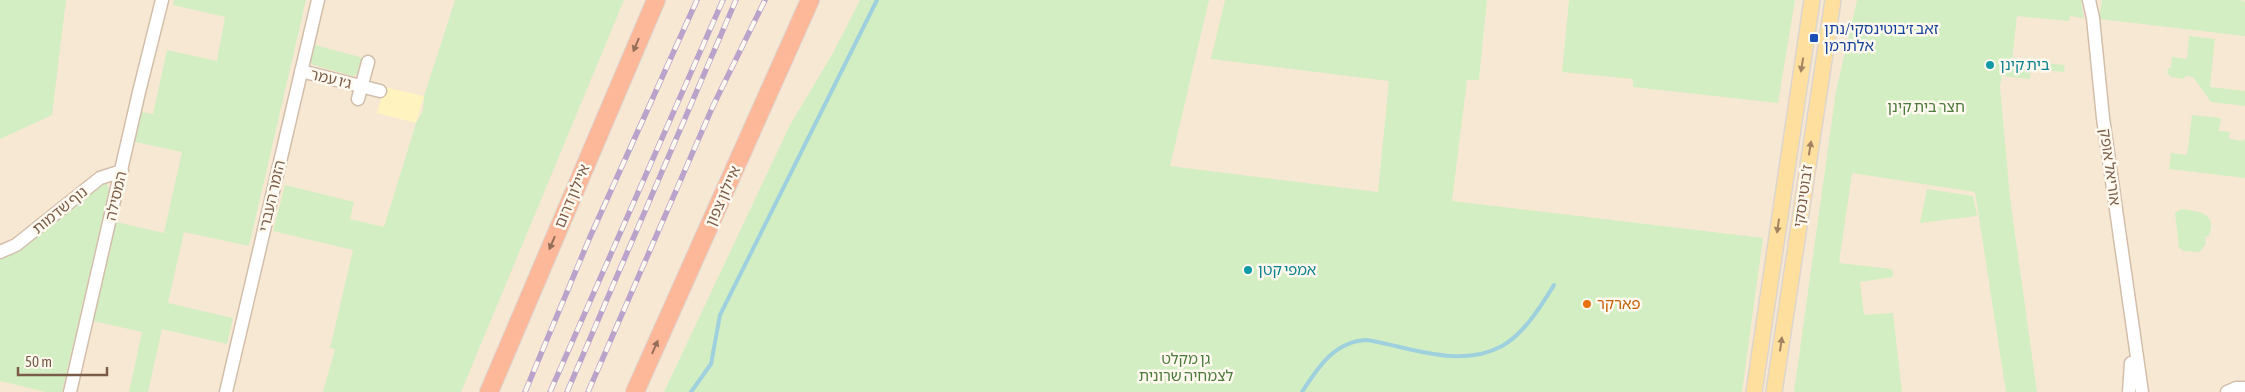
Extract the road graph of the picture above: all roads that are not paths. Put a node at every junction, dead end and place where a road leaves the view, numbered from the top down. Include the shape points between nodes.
1 (162, 0) edge
2 (318, 0) edge
3 (656, 0) edge
4 (810, 0) edge
5 (821, 0) edge
6 (1812, 0) edge
7 (1833, 0) edge
8 (1839, 0) edge
9 (2089, 0) edge
10 (2098, 0) edge
11 (2093, 18) junction
12 (1830, 20) junction
13 (368, 62) dead end
14 (301, 71) junction
15 (362, 86) junction
16 (380, 91) dead end
17 (358, 99) dead end
18 (122, 171) junction
19 (717, 208) junction
20 (0, 252) edge
21 (2132, 315) junction
22 (2245, 388) edge
23 (70, 392) edge
24 (226, 392) edge
25 (489, 392) edge
26 (635, 392) edge
27 (1754, 392) edge
28 (1774, 392) edge
29 (2129, 392) edge
30 (2142, 392) edge
31 (2227, 392) edge

1 - 18 street, המסילה
2 - 14 street, הזמר העברי
3 -> 25 highway, איילון דרום
4 - 19 highway, איילון צפון
5 - 19 highway
6 -> 27 main road, ז'בוטינסקי
7 - 12 main road, ז'בוטינסקי
8 - 12 main road
9 - 11 street, אוריאל אופק
10 - 11 street, אוריאל אופק
11 - 21 street, אוריאל אופק via 2103,118
28 -> 12 main road, ז'בוטינסקי
13 - 15 street, ג׳ו עמר
14 - 15 street, ג׳ו עמר
14 - 24 street, הזמר העברי
15 - 16 street, ג׳ו עמר
15 - 17 street, ג׳ו עמר
18 - 20 street, נוף שדמות via 100,178 16,245
18 - 23 street, המסילה
26 -> 19 highway, איילון צפון
21 - 29 street, אוריאל אופק
21 - 30 street, אוריאל אופק
22 - 31 street

